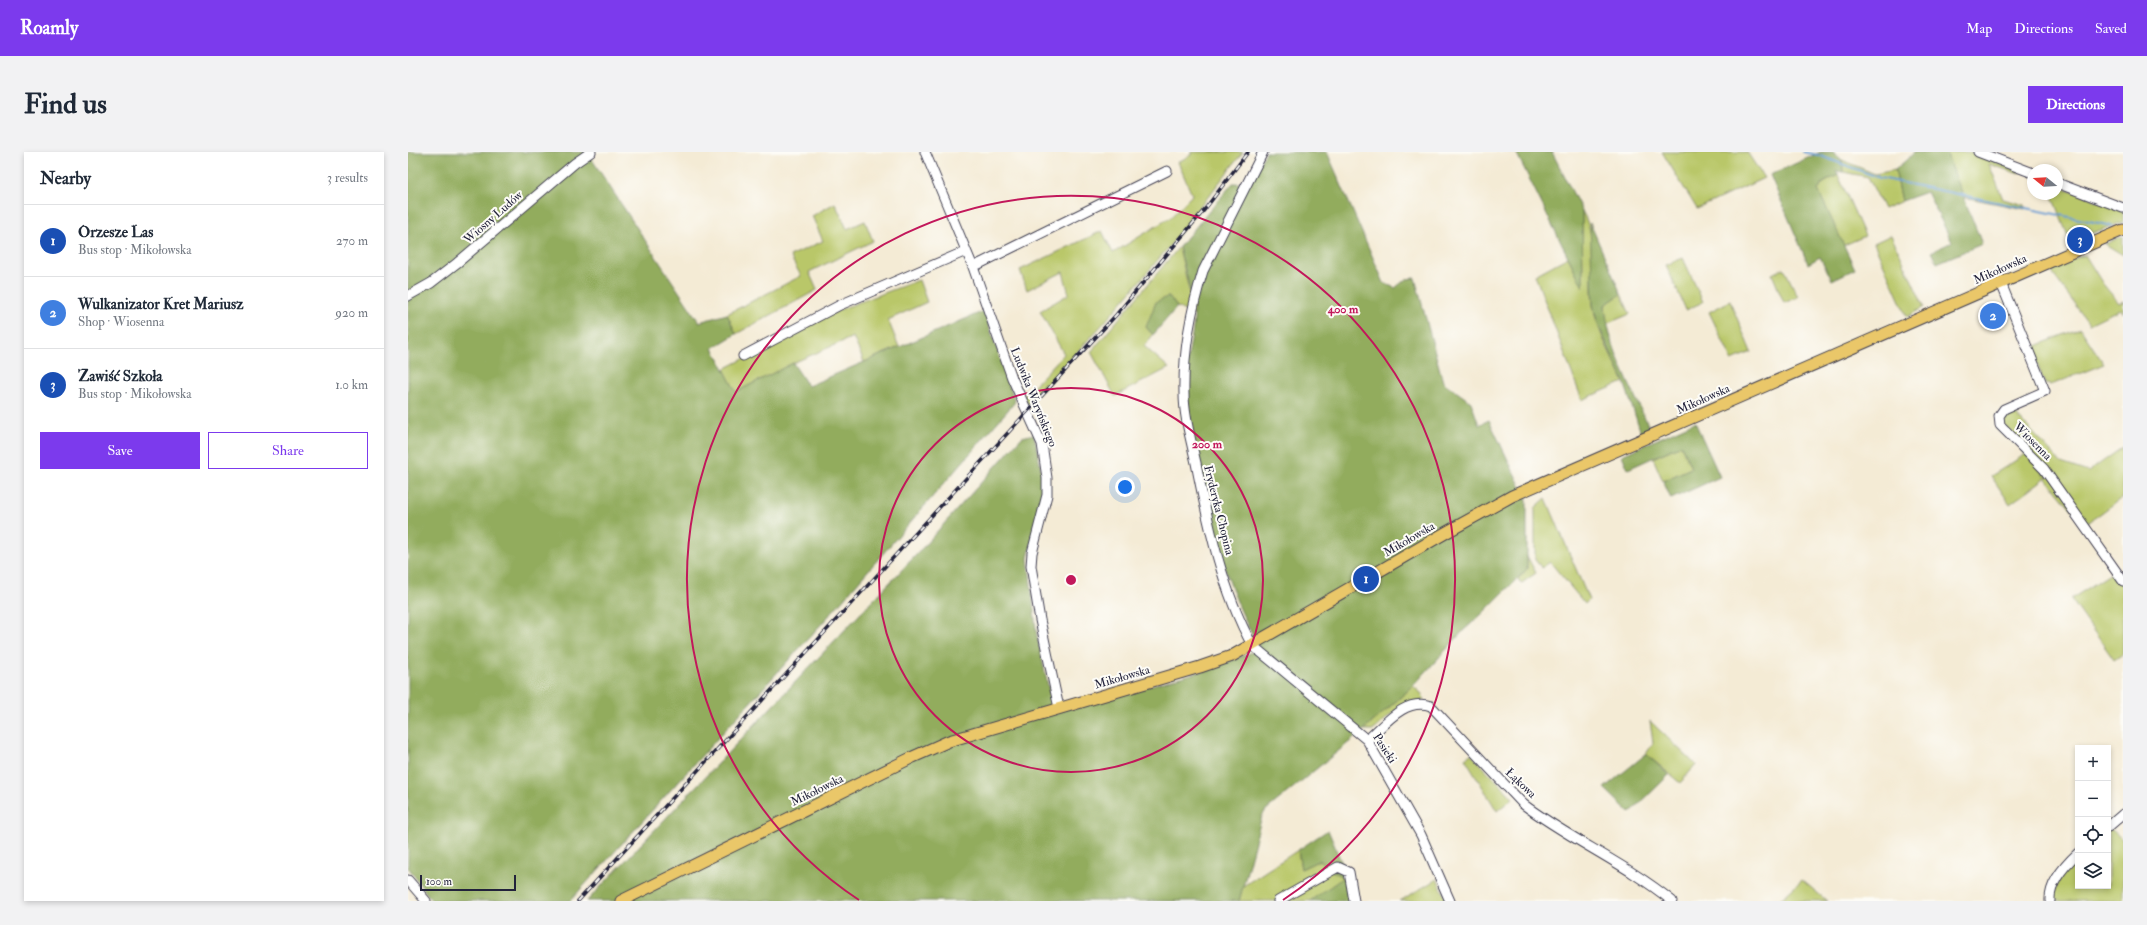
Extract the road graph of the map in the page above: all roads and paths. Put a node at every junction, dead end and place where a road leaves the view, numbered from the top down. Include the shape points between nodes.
1 (591, 152) edge
2 (925, 152) edge
3 (1263, 152) edge
4 (1978, 152) edge
5 (1168, 171) dead end
6 (2027, 171) edge
7 (2063, 185) edge
8 (2123, 208) edge
9 (2123, 230) edge
10 (966, 251) junction
11 (973, 267) junction
12 (2001, 283) junction
13 (408, 296) edge
14 (743, 356) dead end
15 (2123, 581) edge
16 (1252, 645) junction
17 (1059, 708) junction
18 (1367, 740) junction
19 (2123, 814) edge
20 (2111, 824) edge
21 (2075, 856) edge
22 (408, 880) edge
23 (426, 901) edge
24 (621, 901) edge
25 (1278, 901) edge
26 (1354, 901) edge
27 (1449, 901) edge
28 (1672, 901) edge
29 (2050, 901) edge

1 - 13 street, Wiosny Ludów via 457,264 431,284
2 - 10 street, Ludwika Waryńskiego
3 - 16 street, Fryderyka Chopina via 1203,272 1192,316 1184,383 1189,431 1211,534 1222,573 1243,629
4 - 6 street
5 - 11 street
7 - 8 street
9 - 12 main road, Mikołowska
10 - 11 street, Ludwika Waryńskiego
10 - 14 street via 840,305
11 - 17 street, Ludwika Waryńskiego via 1012,378 1042,444 1047,495 1031,566
12 - 15 street, Wiosenna via 2045,391 2004,409 1999,416 2000,426 2044,469
12 - 16 main road, Mikołowska via 1512,496
16 - 17 main road, Mikołowska via 1232,656 1200,667
16 - 18 street, Pasieki
17 - 24 main road, Mikołowska via 976,732 912,757
18 - 27 street, Pasieki via 1421,835
18 - 28 street, Łąkowa via 1406,707 1415,704 1431,706 1523,804 1540,817 1632,872
19 - 20 street
21 - 29 street via 2060,873 2050,894
22 - 23 street
25 - 26 street via 1338,867 1348,872

